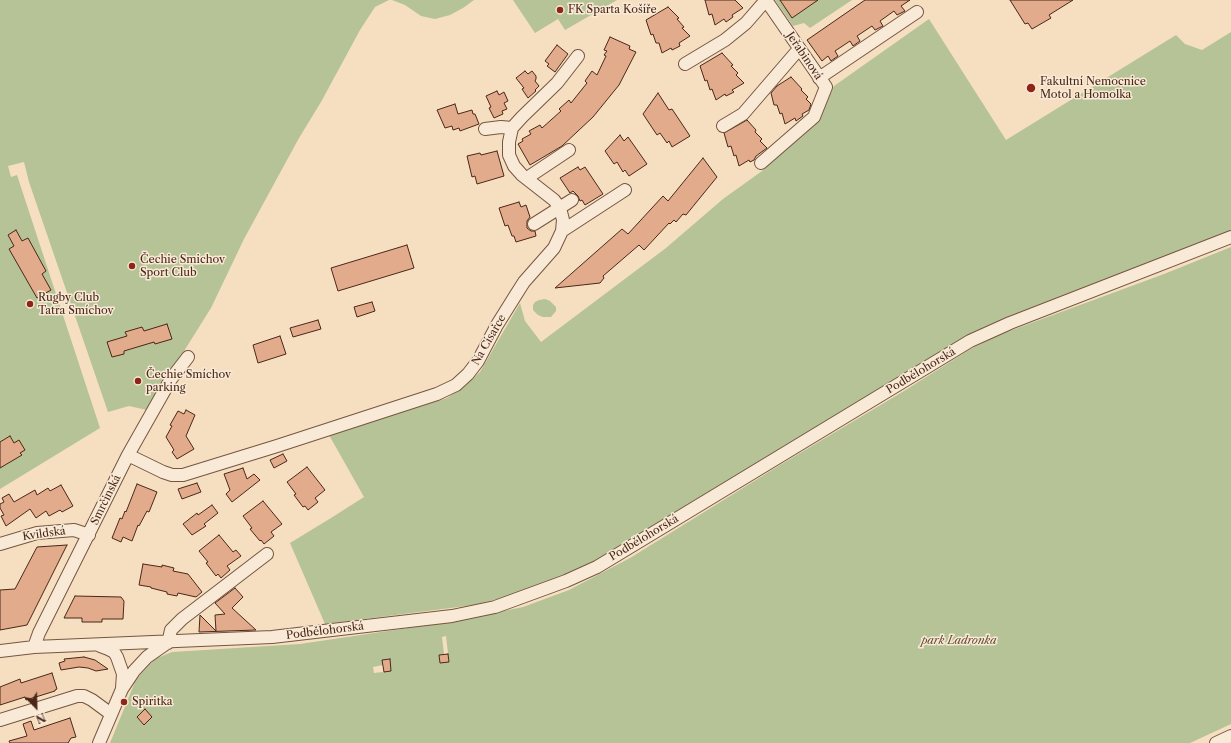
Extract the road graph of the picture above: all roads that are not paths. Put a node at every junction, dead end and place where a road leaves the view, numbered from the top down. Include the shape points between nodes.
1 (766, 0) edge
2 (917, 12) dead end
3 (799, 49) junction
4 (578, 56) dead end
5 (685, 64) dead end
6 (819, 78) junction
7 (724, 126) dead end
8 (485, 128) dead end
9 (512, 128) junction
10 (569, 150) dead end
11 (761, 163) dead end
12 (527, 178) junction
13 (625, 190) dead end
14 (572, 200) dead end
15 (560, 208) junction
16 (534, 224) dead end
17 (562, 231) junction
18 (1231, 237) edge
19 (188, 357) dead end
20 (128, 456) junction
21 (89, 535) junction
22 (0, 544) edge
23 (267, 554) dead end
24 (168, 642) junction
25 (96, 644) junction
26 (124, 644) junction
27 (34, 647) junction
28 (0, 651) edge
29 (117, 657) junction
30 (122, 689) junction
31 (111, 714) junction
32 (0, 720) edge
33 (1231, 736) edge
34 (99, 743) edge
35 (1216, 743) edge

1 - 3 street, Jeřabinová
1 - 5 street via 741,28
2 - 6 street
3 - 6 street, Jeřabinová
3 - 7 street via 743,114
4 - 9 street via 558,83
6 - 11 street, Jeřabinová via 826,87 814,117
8 - 9 street
9 - 12 street via 509,154 514,166
10 - 12 street
12 - 15 street
13 - 17 street
14 - 15 street
15 - 16 street
15 - 17 street, Na Císařce
17 - 20 street, Na Císařce via 554,248 510,302 478,361 456,385 437,394 183,475 163,472
18 - 24 street, Podbělohorská via 970,341 597,566 553,586 495,606 452,616 272,637
19 - 20 street, Smrčinská via 171,379
20 - 21 street, Smrčinská
21 - 22 street, Kvildská via 74,530 37,533
21 - 27 street, Smrčinská
23 - 24 street via 182,619 172,630
24 - 26 street, Podbělohorská
24 - 30 street via 147,657
25 - 26 street, Podbělohorská
25 - 27 street, Podbělohorská
25 - 29 street via 108,648
26 - 29 street
27 - 28 street, Podbělohorská
29 - 30 street via 123,674
30 - 31 street
31 - 32 street via 92,700 77,696
31 - 34 street
33 - 35 street

